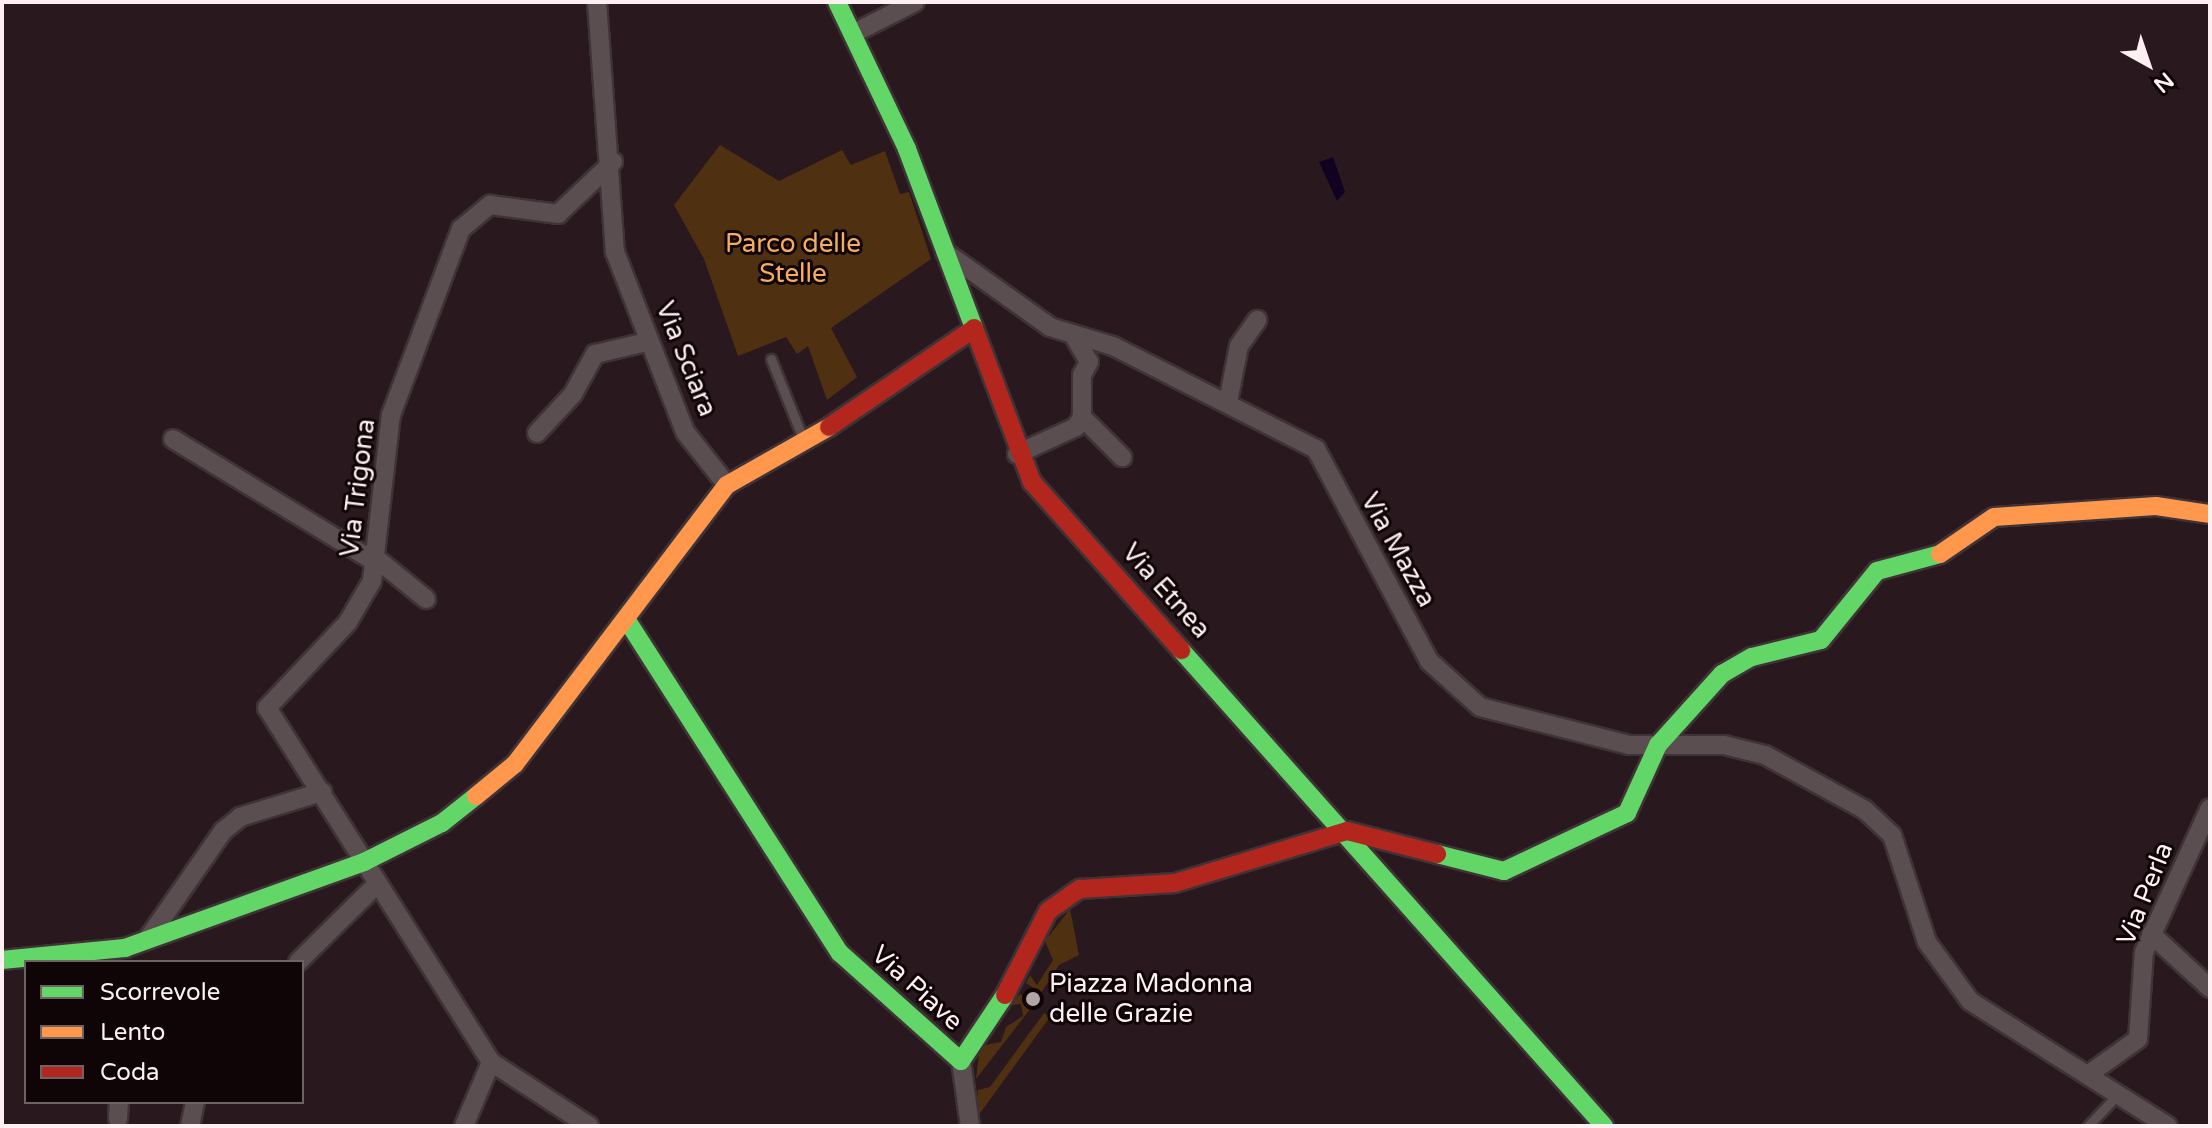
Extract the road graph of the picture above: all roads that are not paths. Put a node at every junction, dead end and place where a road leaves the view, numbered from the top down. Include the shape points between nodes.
1 (597, 2) edge
2 (837, 2) edge
3 (915, 2) edge
4 (854, 33) junction
5 (613, 162) junction
6 (940, 249) junction
7 (1257, 320) dead end
8 (970, 331) junction
9 (1073, 334) junction
10 (647, 342) junction
11 (771, 359) dead end
12 (1228, 402) junction
13 (1082, 417) junction
14 (537, 433) dead end
15 (173, 439) dead end
16 (805, 444) junction
17 (1017, 454) junction
18 (1122, 457) dead end
19 (727, 485) junction
20 (2210, 514) edge
21 (378, 561) junction
22 (426, 599) dead end
23 (628, 622) junction
24 (1658, 745) junction
25 (322, 792) junction
26 (2210, 808) edge
27 (1347, 831) junction
28 (364, 862) junction
29 (375, 886) junction
30 (2151, 934) junction
31 (145, 941) junction
32 (125, 955) edge
33 (2, 960) edge
34 (300, 960) edge
35 (2210, 988) edge
36 (961, 1061) junction
37 (491, 1062) junction
38 (2089, 1074) junction
39 (2119, 1093) junction
40 (195, 1104) edge
41 (190, 1126) edge
42 (464, 1126) edge
43 (589, 1126) edge
44 (970, 1126) edge
45 (1604, 1126) edge
46 (2088, 1126) edge
47 (2168, 1126) edge

1 - 5 street, Via Sciara
2 - 4 street, Via Etnea
3 - 4 street
4 - 6 street, Via Etnea via 907,149
5 - 10 street, Via Sciara via 615,252
5 - 21 street, Via Trigona via 558,214 490,205 461,229 391,415
6 - 8 street, Via Etnea
6 - 9 street, Via Mazza via 1050,327
7 - 12 street via 1239,346
8 - 16 street
8 - 17 street, Via Etnea
9 - 12 street, Via Mazza
9 - 13 street via 1089,362 1082,375
10 - 14 street via 595,354 573,394
10 - 19 street, Via Sciara via 685,432
11 - 16 lane
12 - 24 street, Via Mazza via 1323,456 1347,518 1386,571 1429,661 1459,693 1480,707 1575,735
13 - 17 street via 1076,427
13 - 18 street
15 - 21 street
16 - 19 street
17 - 27 street, Via Etnea via 1032,482
19 - 23 street
20 - 24 street via 2156,506 1994,517 1937,556 1877,571 1821,640 1752,657 1722,674
21 - 22 street
21 - 25 street, Via Trigona via 348,622 267,708
23 - 28 street via 483,795
23 - 36 street, Via Piave via 840,953
24 - 27 street via 1647,782 1627,813 1504,871
24 - 38 street, Via Mazza via 1724,745 1765,755 1865,810 1892,835 1927,942 1970,1001
25 - 28 street, Via Trigona
25 - 31 street via 240,817 223,831
26 - 30 street, Via Perla
27 - 36 street, Via Piave via 1175,883 1105,882 1064,898 1048,911 1014,981
27 - 45 street, Via Etnea
28 - 29 street, Via Trigona
28 - 31 street
29 - 34 street
29 - 37 street, Via Trigona
30 - 35 street
30 - 38 street, Via Perla via 2138,1039
31 - 32 street
32 - 33 street
36 - 44 street
37 - 42 street
37 - 43 street
38 - 39 street, Via Mazza
39 - 46 lane
39 - 47 street, Via Mazza
40 - 41 street

